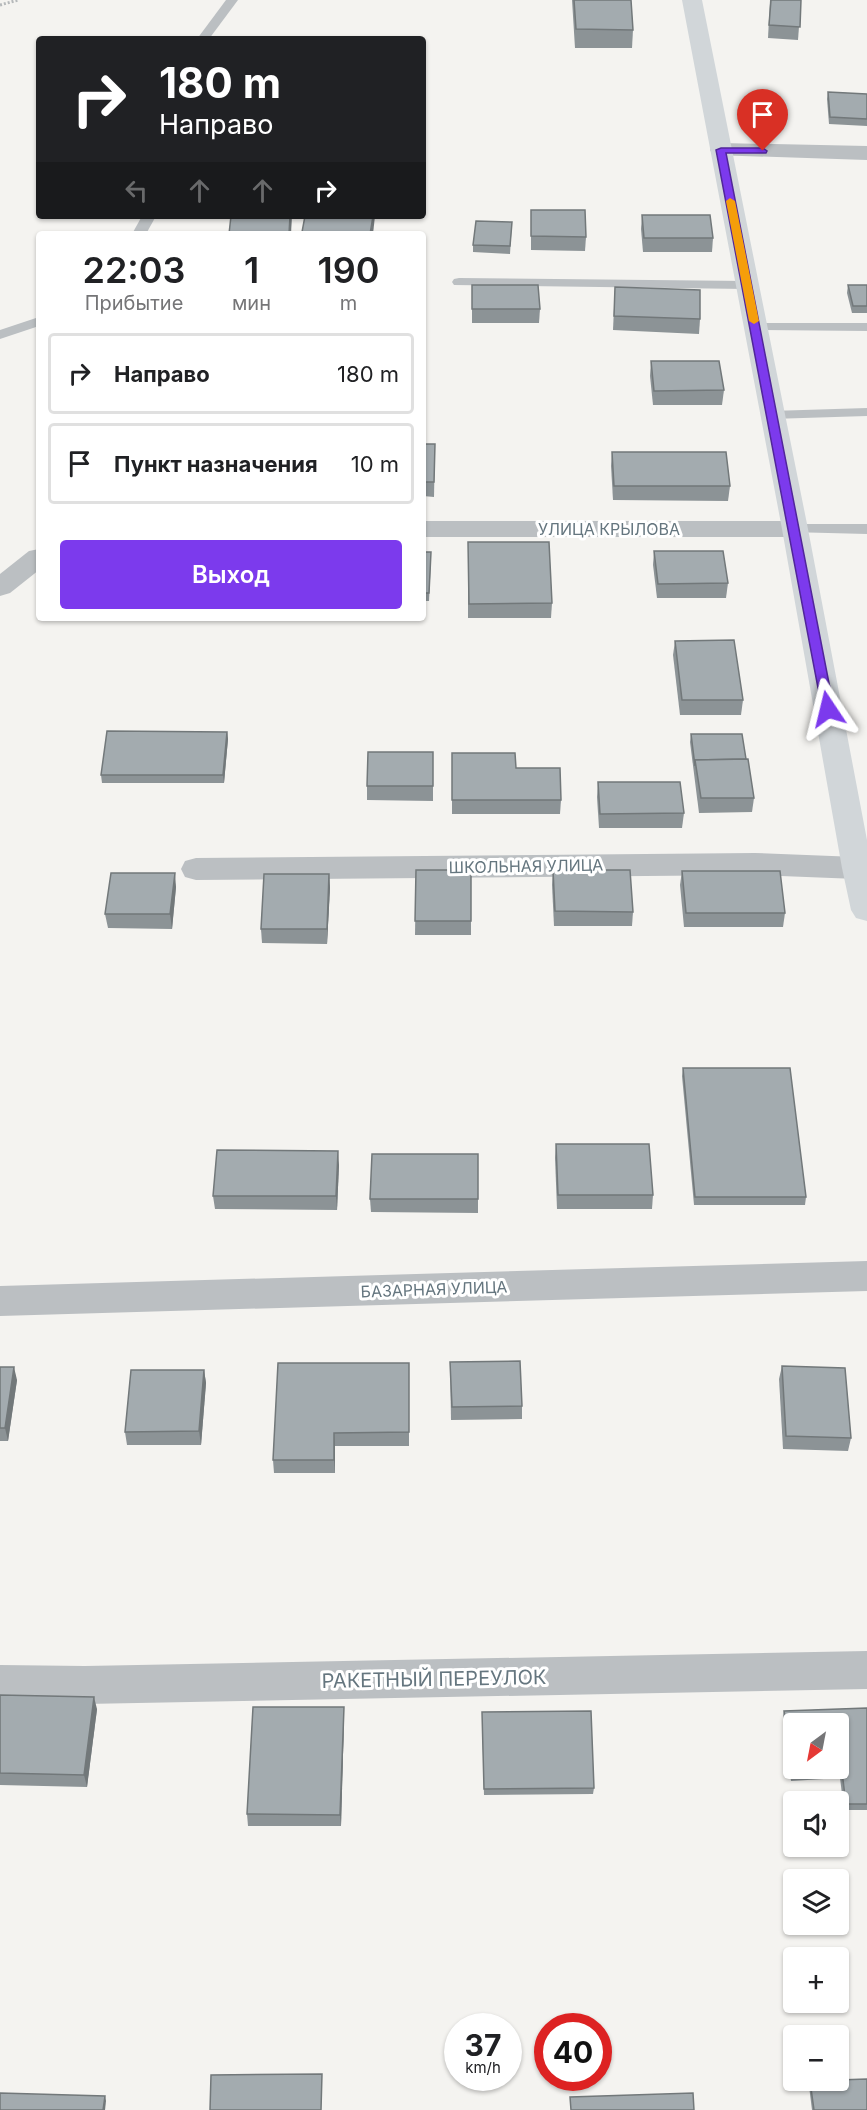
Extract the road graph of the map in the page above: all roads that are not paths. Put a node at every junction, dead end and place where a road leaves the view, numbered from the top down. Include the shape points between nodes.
1 (232, 0) edge
2 (692, 0) edge
3 (205, 36) edge
4 (721, 150) junction
5 (867, 153) edge
6 (459, 282) dead end
7 (746, 285) junction
8 (36, 322) edge
9 (755, 327) junction
10 (867, 327) edge
11 (0, 335) edge
12 (867, 412) edge
13 (771, 415) junction
14 (426, 529) edge
15 (795, 529) junction
16 (867, 529) edge
17 (36, 559) edge
18 (0, 587) edge
19 (857, 867) junction
20 (196, 869) dead end
21 (867, 910) edge
22 (867, 1276) edge
23 (0, 1301) edge
24 (867, 1670) edge
25 (0, 1684) edge

1 - 3 lane
2 - 4 street
4 - 5 street
4 - 7 street
6 - 7 lane
7 - 9 street
8 - 11 lane
9 - 10 lane
9 - 13 street
12 - 13 lane
13 - 15 street
14 - 15 street, УЛИЦА КРЫЛОВА
15 - 16 lane
15 - 19 street
17 - 18 street
19 - 20 street, ШКОЛЬНАЯ УЛИЦА via 755,864
19 - 21 street
22 - 23 street, БАЗАРНАЯ УЛИЦА
24 - 25 street, РАКЕТНЫЙ ПЕРЕУЛОК

